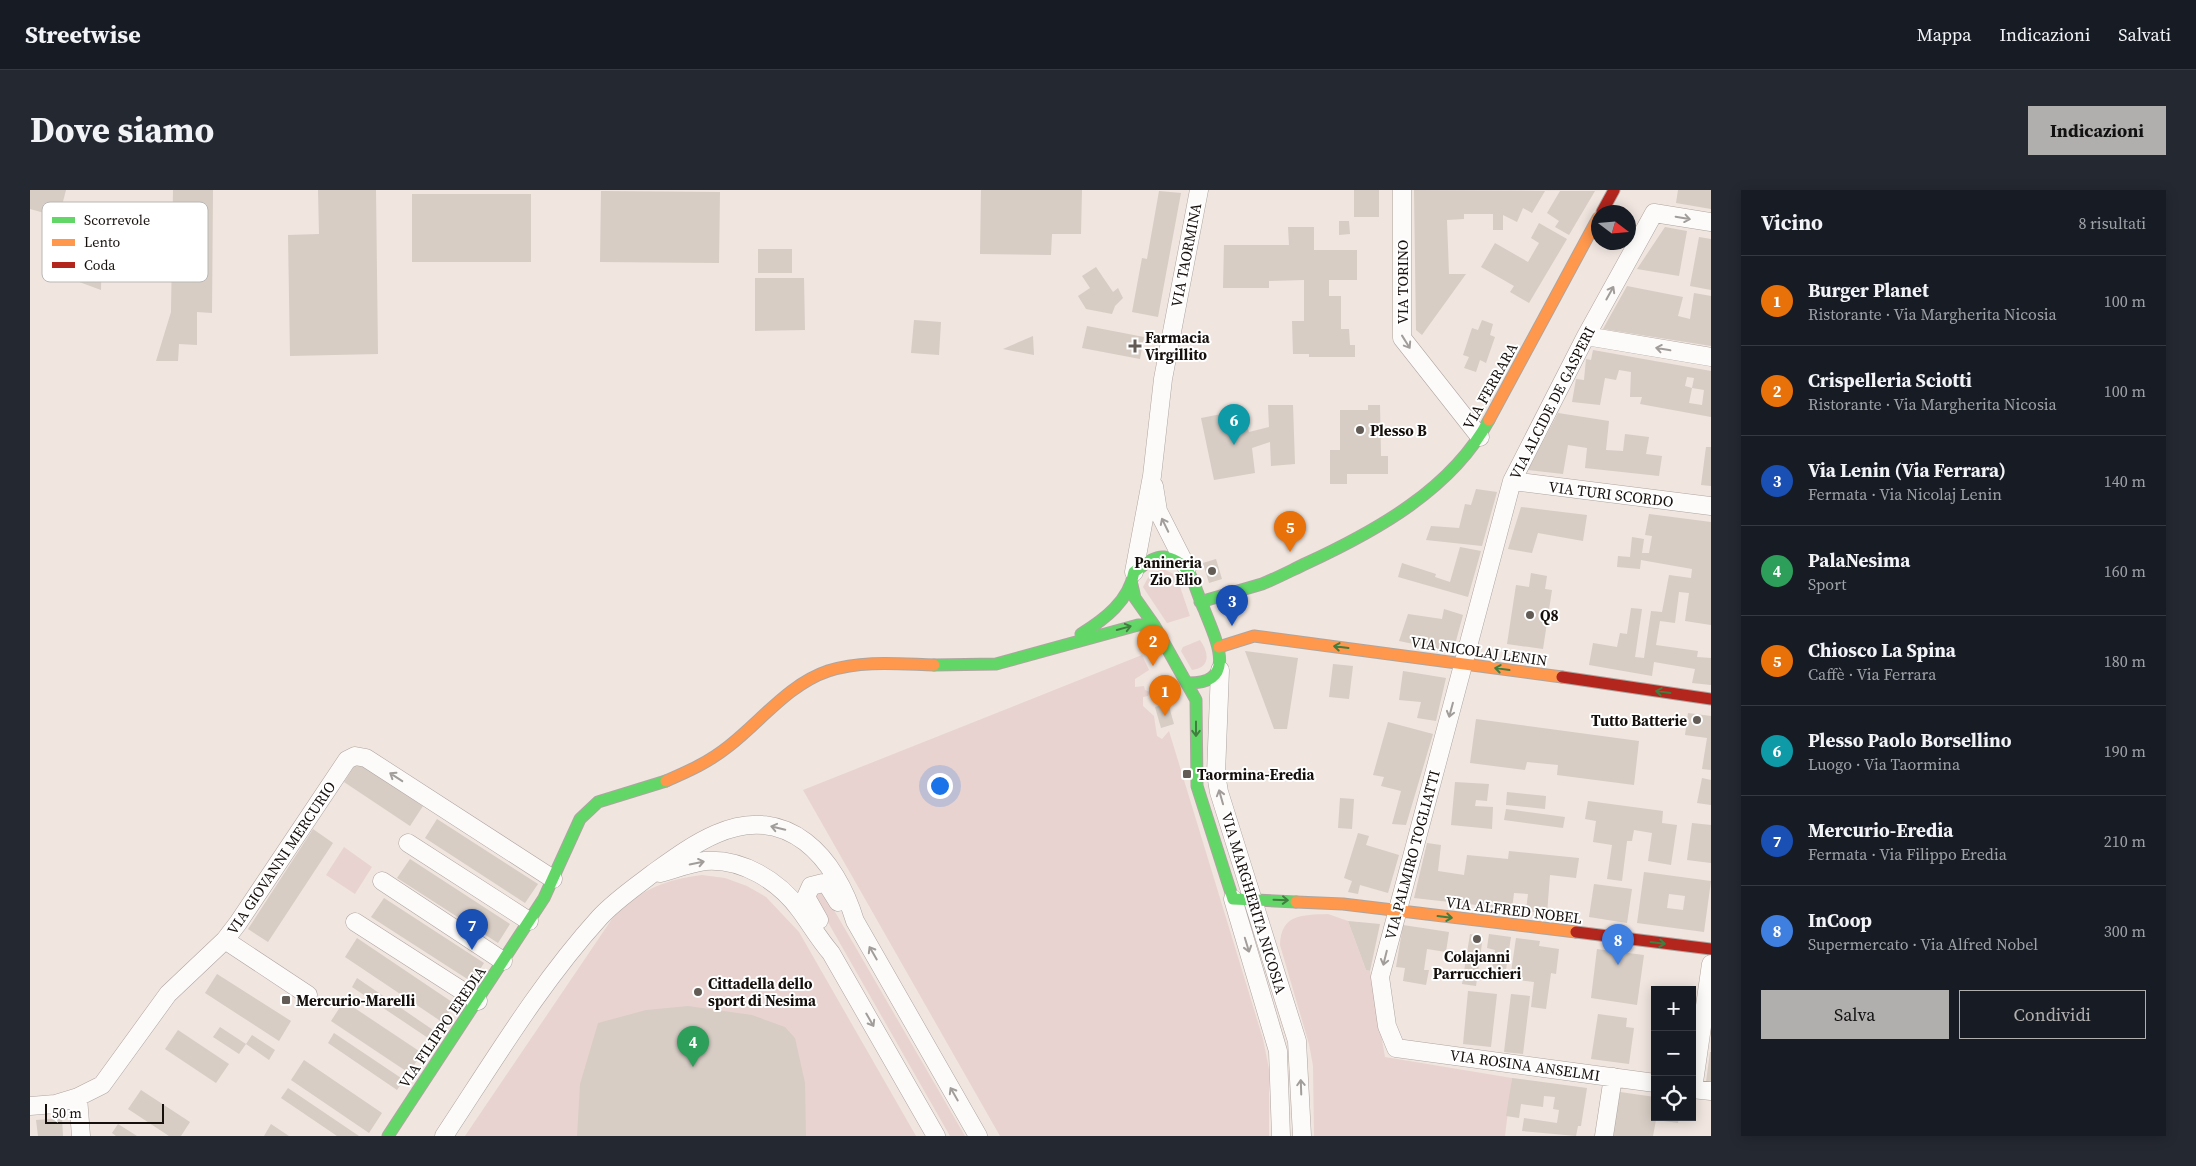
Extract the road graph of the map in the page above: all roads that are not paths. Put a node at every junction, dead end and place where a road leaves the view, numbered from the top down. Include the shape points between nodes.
1 (1199, 190) edge
2 (1402, 190) edge
3 (1614, 190) edge
4 (1606, 205) edge
5 (1711, 222) edge
6 (1591, 231) edge
7 (1586, 336) junction
8 (1711, 357) edge
9 (1480, 437) junction
10 (1152, 476) junction
11 (1512, 481) junction
12 (1711, 506) edge
13 (1187, 569) junction
14 (1133, 579) junction
15 (1200, 602) junction
16 (1154, 626) junction
17 (1061, 645) junction
18 (1219, 647) junction
19 (1464, 663) junction
20 (1220, 670) junction
21 (1187, 683) junction
22 (1711, 699) edge
23 (408, 843) dead end
24 (650, 876) junction
25 (553, 879) junction
26 (382, 881) dead end
27 (1233, 899) junction
28 (1253, 900) junction
29 (1396, 911) junction
30 (529, 921) junction
31 (855, 921) junction
32 (355, 922) dead end
33 (225, 940) junction
34 (1711, 949) edge
35 (832, 953) junction
36 (504, 962) junction
37 (1711, 964) edge
38 (308, 995) dead end
39 (478, 1001) junction
40 (1396, 1048) joint
41 (1695, 1076) edge
42 (1613, 1077) junction
43 (1651, 1082) edge
44 (1696, 1089) edge
45 (1711, 1091) edge
46 (78, 1097) junction
47 (30, 1106) edge
48 (81, 1136) edge
49 (388, 1136) edge
50 (444, 1136) edge
51 (936, 1136) edge
52 (978, 1136) edge
53 (1281, 1136) edge
54 (1302, 1136) edge
55 (1604, 1136) edge

1 - 10 street, VIA TAORMINA via 1163,380
2 -> 9 street, VIA TORINO via 1402,338
3 - 4 main road
7 -> 5 street, VIA ALCIDE DE GASPERI via 1654,213
6 - 9 main road, VIA FERRARA
8 -> 7 street
7 - 11 street, VIA ALCIDE DE GASPERI
9 - 15 main road, VIA FERRARA via 1442,479 1397,515 1355,541 1264,584
13 -> 10 street via 1158,511
10 - 14 street
11 - 12 street, VIA TURI SCORDO
11 - 19 street, VIA ALCIDE DE GASPERI
13 - 14 main road via 1163,557 1154,559
13 - 15 main road
14 - 16 main road, VIA MARGHERITA NICOSIA via 1135,598
14 - 17 main road via 1119,604 1102,621
15 - 18 main road
17 -> 16 main road via 1138,625
16 - 21 main road, VIA MARGHERITA NICOSIA
17 - 25 main road, VIA FILIPPO EREDIA via 996,664 868,663 821,675 787,695 718,755 699,767 598,802 580,819
19 -> 18 main road, VIA NICOLAJ LENIN via 1254,636
18 - 20 main road
22 -> 19 main road, VIA NICOLAJ LENIN
19 -> 29 street, VIA PALMIRO TOGLIATTI
20 - 21 main road via 1212,679 1199,684
28 -> 20 street, VIA MARGHERITA NICOSIA via 1216,774
21 -> 27 main road, VIA MARGHERITA NICOSIA via 1196,700 1196,769 1200,800
23 - 30 street
31 -> 24 street via 847,896 826,863 802,838 775,826 747,826 717,834 679,854
24 -> 35 street via 705,861 756,871 791,898 815,935
24 - 50 street via 617,900 562,963
25 - 30 main road, VIA FILIPPO EREDIA
25 -> 33 street, VIA GIOVANNI MERCURIO via 366,758 356,756 347,760
26 - 36 street
27 - 28 main road, VIA ALFRED NOBEL
27 -> 53 street, VIA MARGHERITA NICOSIA via 1278,1051
28 -> 29 main road, VIA ALFRED NOBEL via 1343,904
54 -> 28 street, VIA MARGHERITA NICOSIA via 1298,1040
29 -> 34 main road, VIA ALFRED NOBEL
29 -> 40 street, VIA PALMIRO TOGLIATTI via 1380,977 1387,1026
30 - 36 main road, VIA FILIPPO EREDIA
31 - 35 street via 828,886 817,883 808,890 806,897 825,930
52 -> 31 street
32 - 39 street
33 - 38 street
33 - 46 street, VIA GIOVANNI MERCURIO via 168,994 102,1085
35 -> 51 street
36 - 39 main road, VIA FILIPPO EREDIA
37 - 41 street
39 - 49 main road, VIA FILIPPO EREDIA
40 - 42 street, VIA ROSINA ANSELMI
42 - 43 street, VIA ROSINA ANSELMI
42 - 55 street
44 - 45 street
46 - 47 street, VIA GIOVANNI MERCURIO via 56,1104
46 - 48 street

